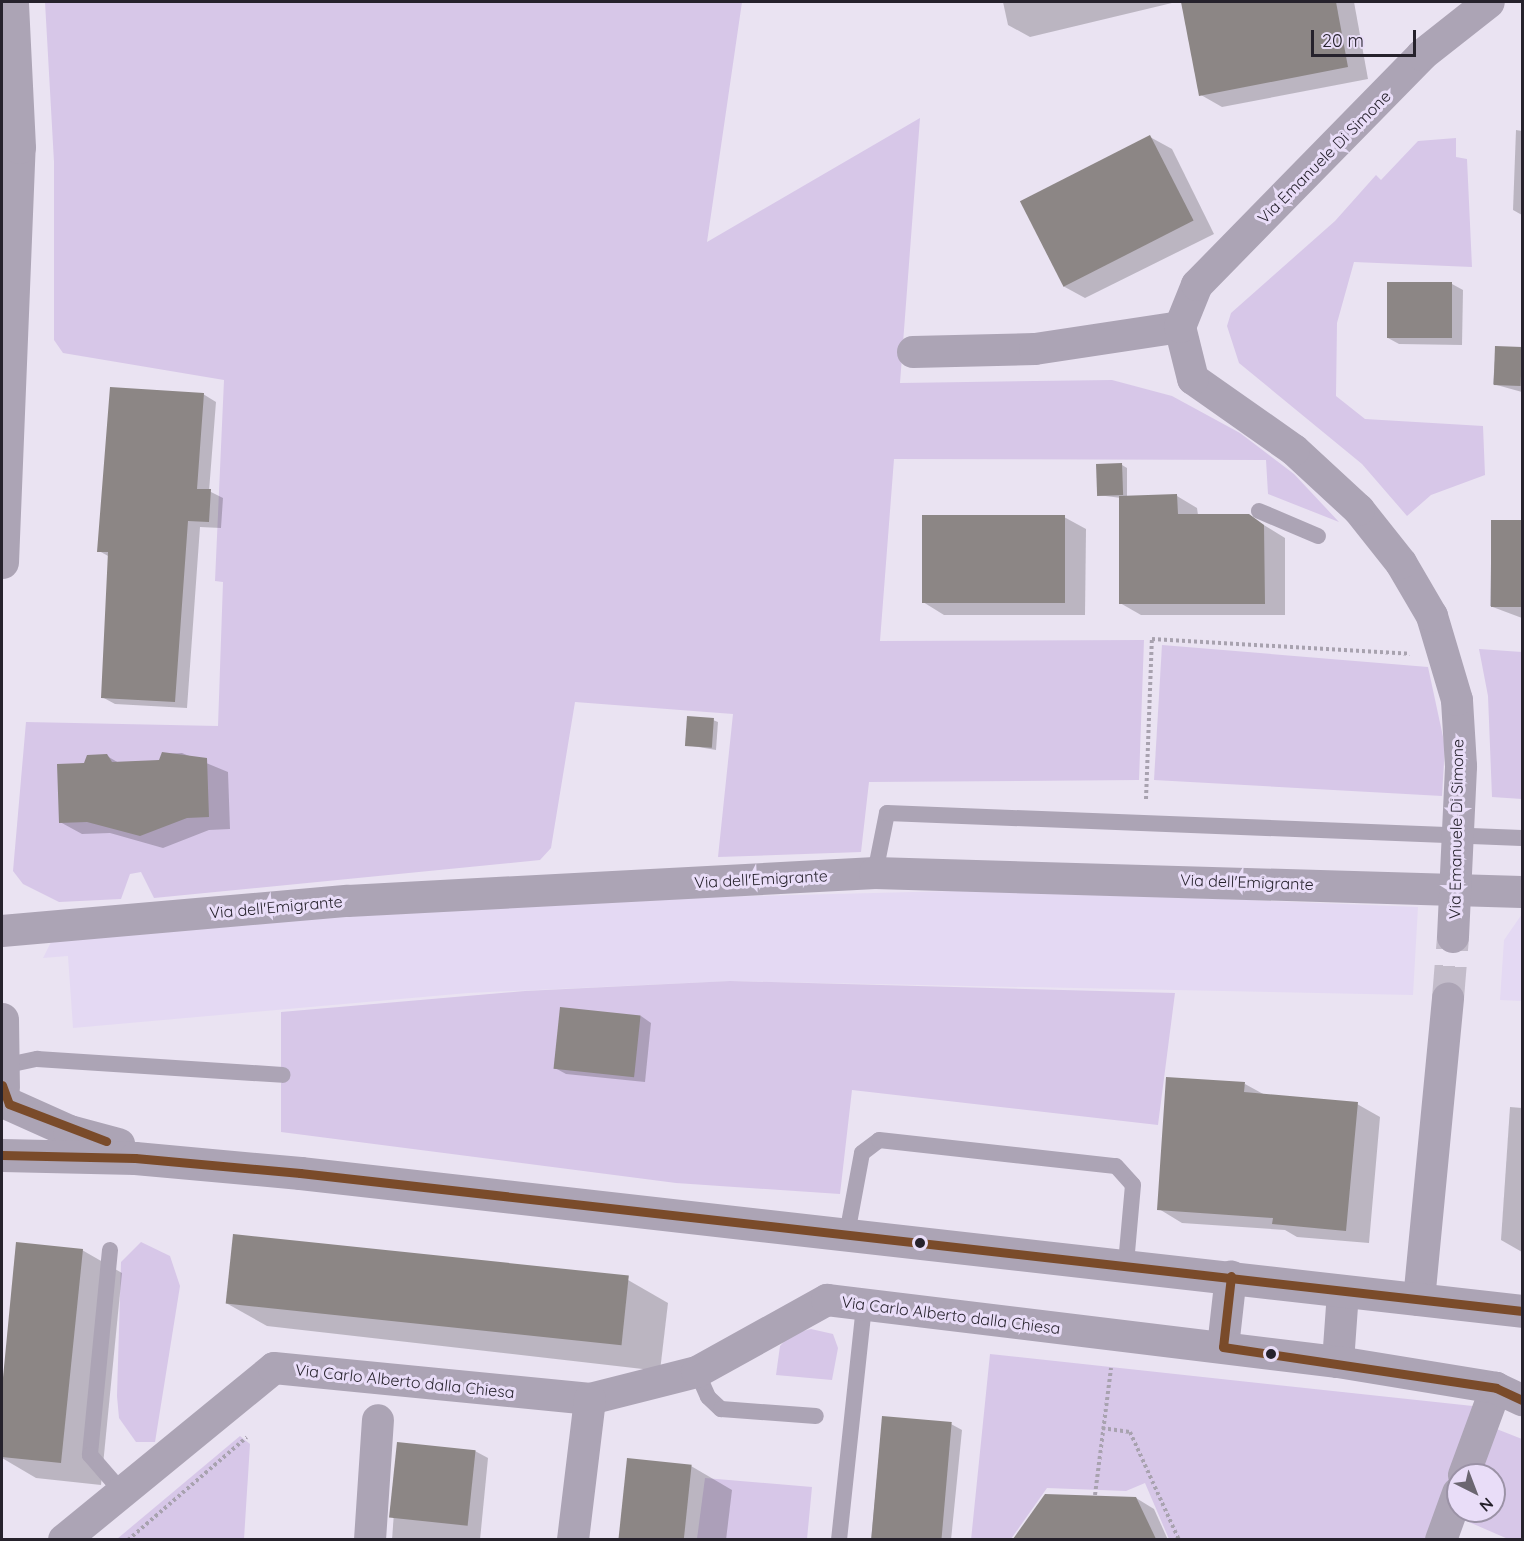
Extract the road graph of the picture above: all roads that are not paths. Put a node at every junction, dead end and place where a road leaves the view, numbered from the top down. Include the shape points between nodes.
1 (12, 2) edge
2 (1489, 2) edge
3 (8, 311) edge
4 (1180, 327) junction
5 (913, 352) dead end
6 (1259, 511) dead end
7 (1318, 536) dead end
8 (2, 562) edge
9 (1460, 833) junction
10 (1522, 838) edge
11 (875, 873) junction
12 (1457, 887) junction
13 (1522, 892) edge
14 (2, 932) edge
15 (1453, 937) tunnel mouth
16 (1448, 998) tunnel mouth
17 (2, 1019) edge
18 (282, 1075) dead end
19 (4, 1085) edge
20 (2, 1148) edge
21 (2, 1155) edge
22 (300, 1173) junction
23 (848, 1234) junction
24 (110, 1250) dead end
25 (1126, 1264) junction
26 (1231, 1276) junction
27 (1343, 1292) junction
28 (1419, 1300) junction
29 (864, 1305) junction
30 (1522, 1311) edge
31 (1224, 1347) junction
32 (1338, 1362) junction
33 (697, 1372) junction
34 (1509, 1394) edge
35 (590, 1399) junction
36 (816, 1416) dead end
37 (378, 1420) dead end
38 (1471, 1463) edge
39 (122, 1492) junction
40 (1447, 1523) edge
41 (64, 1539) edge
42 (370, 1539) edge
43 (573, 1539) edge
44 (839, 1539) edge
45 (1441, 1539) edge

1 - 3 street via 19,147
2 - 4 street, Via Emanuele Di Simone via 1422,55 1197,285
3 - 8 street
4 - 5 street via 1035,350
4 - 9 street, Via Emanuele Di Simone via 1193,379 1294,450 1359,510 1401,563 1447,656 1457,700
6 - 7 lane
9 - 10 lane
9 - 11 lane via 887,813
9 - 12 street, Via Emanuele Di Simone
11 - 12 street, Via dell'Emigrante
11 - 14 street, Via dell'Emigrante via 348,901
12 - 13 street, Via dell'Emigrante
12 - 15 street, Via Emanuele Di Simone
16 - 28 street
17 - 19 street
18 - 19 lane via 37,1059
19 - 20 street via 11,1122
19 - 22 street via 69,1131 136,1149
21 - 22 street via 135,1158
22 - 23 street
23 - 25 street
23 - 25 lane via 862,1153 879,1140 1116,1166 1133,1185
24 - 39 lane via 90,1455
25 - 26 street
26 - 27 street
26 - 31 street
27 - 28 street
27 - 32 street
28 - 30 street
29 - 31 street, Via Carlo Alberto dalla Chiesa
29 - 33 street, Via Carlo Alberto dalla Chiesa via 827,1300
29 - 44 lane
31 - 32 street, Via Carlo Alberto dalla Chiesa
32 - 34 street
33 - 35 street, Via Carlo Alberto dalla Chiesa
33 - 36 lane via 708,1397 721,1409
34 - 38 street
35 - 39 street, Via Carlo Alberto dalla Chiesa via 274,1368
35 - 43 street
37 - 42 street
39 - 41 street, Via Carlo Alberto dalla Chiesa
40 - 45 street

